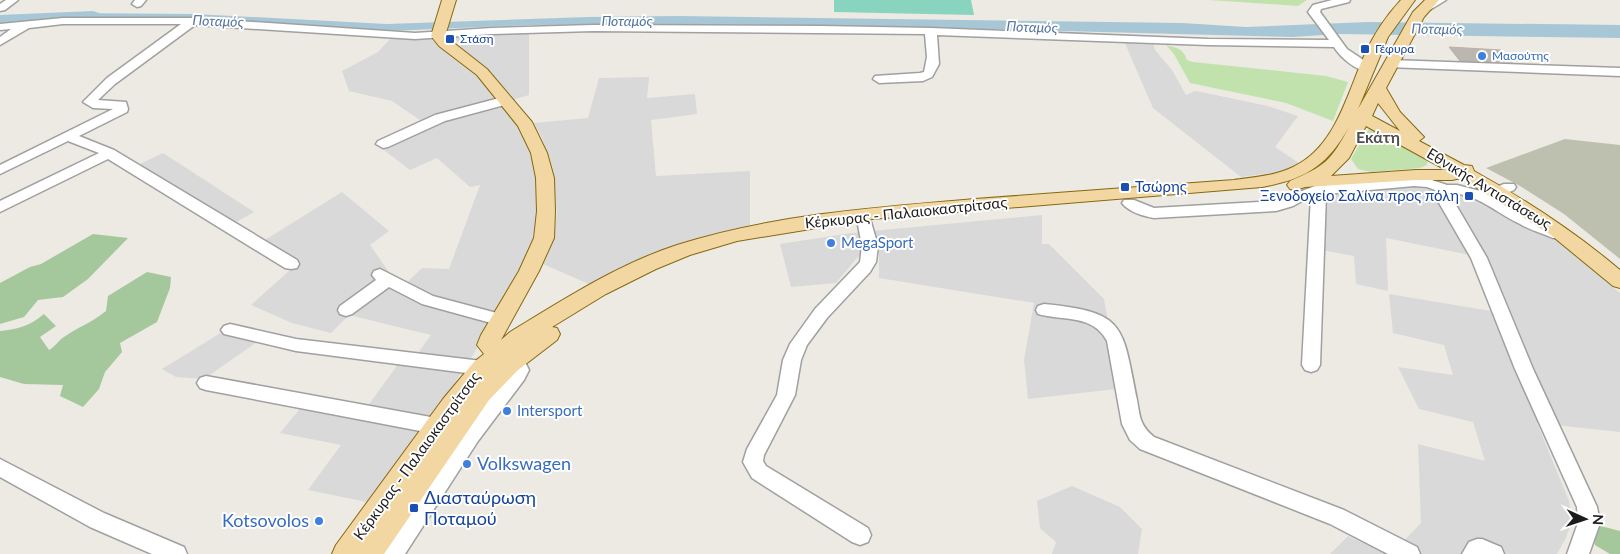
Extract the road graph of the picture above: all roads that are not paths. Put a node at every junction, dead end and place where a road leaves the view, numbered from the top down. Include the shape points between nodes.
1 (13, 0) edge
2 (450, 0) edge
3 (1344, 0) edge
4 (1408, 0) edge
5 (1441, 0) edge
6 (1327, 2) edge
7 (1, 8) edge
8 (1425, 8) edge
9 (1319, 20) joint
10 (193, 21) junction
11 (27, 24) junction
12 (0, 27) edge
13 (439, 28) junction
14 (931, 31) junction
15 (1334, 41) junction
16 (0, 42) edge
17 (1391, 64) junction
18 (1367, 68) junction
19 (1620, 72) edge
20 (879, 79) dead end
21 (1379, 88) junction
22 (506, 100) junction
23 (1358, 111) junction
24 (68, 136) junction
25 (1416, 137) junction
26 (384, 144) dead end
27 (109, 153) junction
28 (1343, 154) junction
29 (1448, 159) junction
30 (0, 170) edge
31 (1468, 170) junction
32 (1416, 175) junction
33 (1369, 179) junction
34 (1310, 187) junction
35 (1446, 189) junction
36 (1497, 192) junction
37 (0, 207) edge
38 (866, 225) junction
39 (292, 264) dead end
40 (1620, 267) edge
41 (1620, 281) edge
42 (346, 310) dead end
43 (1044, 310) dead end
44 (502, 320) junction
45 (230, 330) dead end
46 (503, 358) junction
47 (1312, 365) dead end
48 (206, 383) dead end
49 (454, 431) junction
50 (0, 467) edge
51 (860, 536) dead end
52 (176, 554) edge
53 (345, 554) edge
54 (369, 554) edge
55 (393, 554) edge
56 (1409, 554) edge
57 (1473, 554) edge
58 (1493, 554) edge
59 (1578, 554) edge

1 - 7 street
2 - 13 main road
3 - 6 street
4 - 18 main road, Κέρκυρας - Παλαιοκαστρίτσας via 1380,38
5 - 8 street
6 - 9 street via 1314,9
8 - 17 main road, Κέρκυρας - Παλαιοκαστρίτσας
9 - 15 street
10 - 11 street
10 - 13 street
10 - 24 street via 110,81 89,102 121,105 122,108
11 - 12 street
11 - 16 street
13 - 14 street via 492,31 593,28
13 - 22 main road via 444,43 482,72
14 - 15 street via 1208,42
14 - 20 street via 933,67 929,74
15 - 18 street via 1351,59
17 - 19 street
17 - 21 main road, Κέρκυρας - Παλαιοκαστρίτσας
18 - 23 main road, Κέρκυρας - Παλαιοκαστρίτσας
21 - 23 main road, Κέρκυρας - Παλαιοκαστρίτσας
21 - 25 main road via 1386,107
22 - 26 street via 440,118
22 - 44 main road via 526,125 536,148 545,178 546,211 542,243
23 - 25 main road, Εθνικής Αντιστάσεως
23 - 28 main road, Κέρκυρας - Παλαιοκαστρίτσας
23 - 29 main road, Εθνικής Αντιστάσεως
23 - 46 main road, Κέρκυρας - Παλαιοκαστρίτσας via 1317,160 1279,178 1234,185 903,210 736,235 683,250 582,298
24 - 27 street
24 - 30 street
25 - 29 main road, Εθνικής Αντιστάσεως
27 - 37 street
27 - 39 street
28 - 33 main road via 1345,165
28 - 34 main road, Κέρκυρας - Παλαιοκαστρίτσας
29 - 31 main road, Εθνικής Αντιστάσεως
29 - 32 main road
31 - 32 main road via 1452,175
31 - 36 main road, Εθνικής Αντιστάσεως
32 - 33 main road
33 - 34 main road
34 - 35 street via 1414,182
34 - 38 main road, Κέρκυρας - Παλαιοκαστρίτσας
34 - 47 street
35 - 36 street
35 - 59 street via 1442,196 1479,258 1524,369 1587,507 1589,523
36 - 40 main road, Εθνικής Αντιστάσεως via 1564,223
36 - 41 main road, Εθνικής Αντιστάσεως via 1568,238
38 - 46 main road, Κέρκυρας - Παλαιοκαστρίτσας via 750,244 690,260 600,302
38 - 51 street via 868,261 794,352 790,385 753,462 759,472
42 - 44 street via 384,277 428,300
43 - 56 street via 1089,316 1110,329 1116,341 1132,424 1137,434 1147,442 1337,517
44 - 46 main road via 488,345
45 - 46 street via 296,345
46 - 49 main road, Κέρκυρας - Παλαιοκαστρίτσας via 451,405
46 - 49 street via 520,370 518,375
48 - 49 street
49 - 53 main road, Κέρκυρας - Παλαιοκαστρίτσας
49 - 54 main road, Κέρκυρας - Παλαιοκαστρίτσας
49 - 55 street
50 - 52 street via 97,520
57 - 58 street via 1477,549

